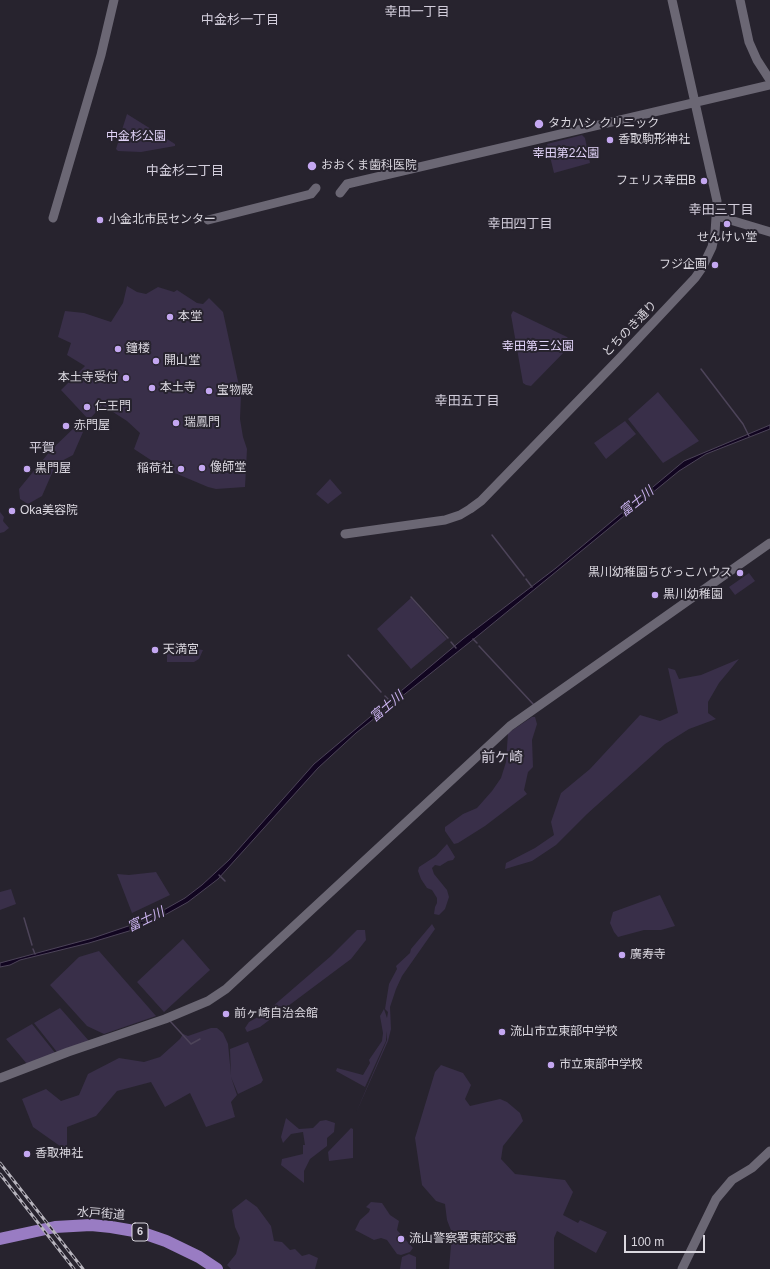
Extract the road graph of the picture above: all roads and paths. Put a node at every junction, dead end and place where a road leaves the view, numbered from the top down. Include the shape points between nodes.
1 (114, 0) edge
2 (672, 0) edge
3 (740, 0) edge
4 (770, 80) edge
5 (770, 85) edge
6 (695, 101) junction
7 (316, 188) dead end
8 (340, 193) dead end
9 (717, 216) junction
10 (53, 218) dead end
11 (208, 220) dead end
12 (770, 232) edge
13 (345, 534) dead end
14 (770, 543) edge
15 (0, 1078) edge
16 (770, 1151) edge
17 (0, 1239) edge
18 (217, 1269) edge
19 (682, 1269) edge

1 - 10 street via 102,55
2 - 6 street, とちのき通り
3 - 4 street via 749,42
5 - 6 street
6 - 8 street via 347,184
6 - 9 street, とちのき通り via 711,169
7 - 11 street via 311,194
9 - 12 street
9 - 13 street, とちのき通り via 712,247 695,278 481,501 460,515 446,520
14 - 15 street via 510,726 226,989 208,1001 165,1019
16 - 19 street via 752,1168 732,1180 716,1199
17 - 18 highway, 水戸街道 / 6 via 55,1227 95,1225 140,1232 178,1246

